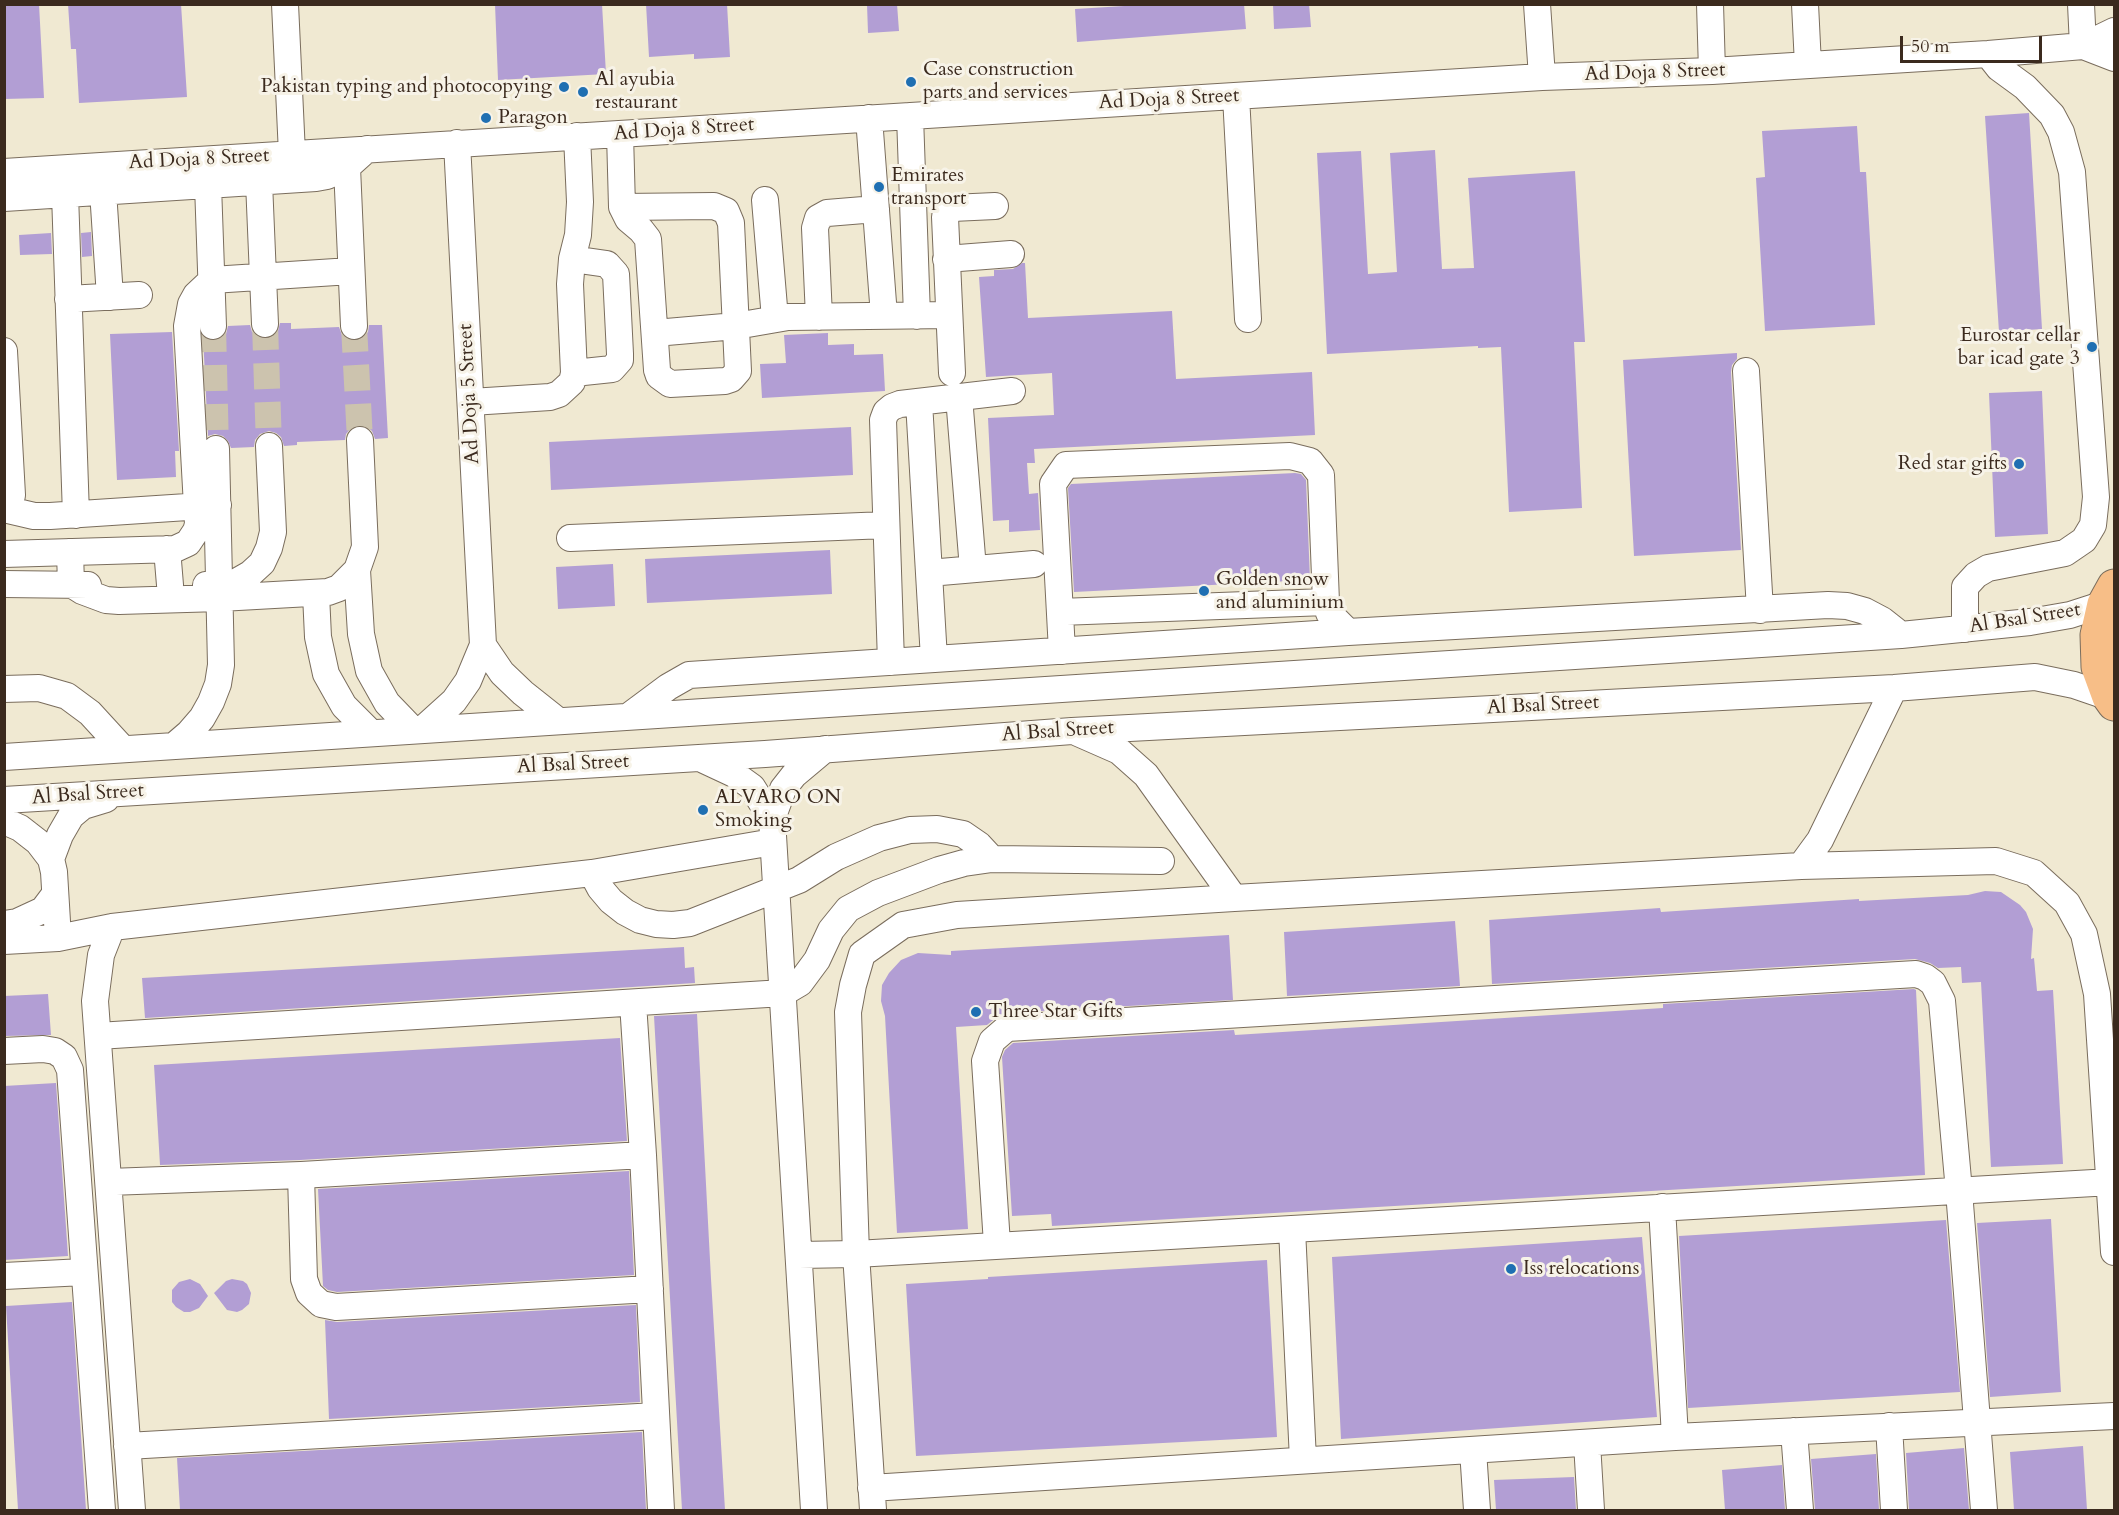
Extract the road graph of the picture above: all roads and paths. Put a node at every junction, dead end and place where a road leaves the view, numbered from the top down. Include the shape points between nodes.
1 (285, 4) edge
2 (1537, 4) edge
3 (1710, 4) edge
4 (1805, 4) edge
5 (2080, 4) edge
6 (2115, 31) edge
7 (2083, 46) junction
8 (1988, 54) junction
9 (2115, 58) edge
10 (1808, 65) junction
11 (1712, 71) junction
12 (1542, 77) junction
13 (1236, 96) junction
14 (910, 116) junction
15 (869, 118) junction
16 (620, 134) junction
17 (578, 136) junction
18 (457, 143) junction
19 (367, 149) junction
20 (292, 154) junction
21 (347, 166) junction
22 (4, 172) edge
23 (259, 182) junction
24 (208, 185) junction
25 (103, 191) junction
26 (65, 194) junction
27 (4, 198) edge
28 (765, 200) dead end
29 (994, 206) dead end
30 (622, 207) junction
31 (876, 209) junction
32 (1011, 254) dead end
33 (572, 259) junction
34 (946, 259) junction
35 (351, 271) junction
36 (263, 276) junction
37 (212, 280) junction
38 (139, 295) dead end
39 (110, 297) junction
40 (68, 299) junction
41 (949, 315) junction
42 (884, 316) junction
43 (917, 316) junction
44 (819, 317) junction
45 (775, 319) junction
46 (1248, 319) dead end
47 (265, 324) tunnel mouth
48 (213, 326) tunnel mouth
49 (354, 326) tunnel mouth
50 (736, 326) junction
51 (655, 333) junction
52 (4, 351) edge
53 (1746, 371) dead end
54 (574, 373) junction
55 (955, 385) junction
56 (1012, 391) dead end
57 (471, 402) junction
58 (919, 402) junction
59 (360, 440) tunnel mouth
60 (269, 446) tunnel mouth
61 (216, 449) tunnel mouth
62 (207, 506) junction
63 (4, 509) edge
64 (76, 515) junction
65 (887, 536) junction
66 (570, 538) dead end
67 (927, 545) junction
68 (167, 549) junction
69 (70, 552) junction
70 (4, 554) edge
71 (1034, 564) dead end
72 (973, 569) junction
73 (357, 570) junction
74 (929, 573) junction
75 (4, 584) edge
76 (71, 585) junction
77 (170, 585) junction
78 (220, 592) junction
79 (315, 594) junction
80 (2109, 595) edge
81 (1326, 602) junction
82 (1760, 610) junction
83 (1060, 612) junction
84 (1965, 628) junction
85 (1348, 632) junction
86 (1901, 636) junction
87 (483, 645) junction
88 (1062, 651) junction
89 (934, 659) junction
90 (891, 662) junction
91 (1894, 688) junction
92 (4, 689) edge
93 (2112, 700) edge
94 (629, 716) junction
95 (557, 720) junction
96 (418, 730) junction
97 (1072, 730) junction
98 (370, 732) junction
99 (175, 745) junction
100 (123, 749) junction
101 (825, 749) junction
102 (4, 757) edge
103 (700, 758) junction
104 (126, 793) junction
105 (4, 800) edge
106 (4, 821) edge
107 (773, 831) junction
108 (51, 859) junction
109 (992, 859) junction
110 (1161, 861) dead end
111 (1801, 866) junction
112 (592, 873) junction
113 (777, 889) junction
114 (55, 894) junction
115 (1234, 898) junction
116 (4, 924) edge
117 (112, 927) junction
118 (58, 938) junction
119 (4, 941) edge
120 (783, 993) junction
121 (633, 1003) junction
122 (98, 1036) junction
123 (4, 1052) edge
124 (643, 1155) junction
125 (301, 1174) junction
126 (109, 1182) junction
127 (2111, 1182) junction
128 (1959, 1191) junction
129 (1662, 1207) junction
130 (1292, 1229) junction
131 (997, 1244) junction
132 (2115, 1252) edge
133 (856, 1254) junction
134 (799, 1255) junction
135 (84, 1272) junction
136 (4, 1276) edge
137 (650, 1289) junction
138 (656, 1416) junction
139 (2115, 1416) edge
140 (1977, 1422) junction
141 (1889, 1426) junction
142 (1794, 1431) junction
143 (1675, 1437) junction
144 (1587, 1443) junction
145 (127, 1446) junction
146 (1473, 1450) junction
147 (1304, 1460) junction
148 (872, 1499) edge
149 (102, 1510) edge
150 (132, 1510) edge
151 (661, 1510) edge
152 (814, 1510) edge
153 (1477, 1510) edge
154 (1591, 1510) edge
155 (1800, 1510) edge
156 (1894, 1510) edge
157 (1984, 1510) edge

1 - 20 street
2 - 12 street
3 - 11 street
4 - 10 street
5 - 7 street
6 - 7 street, Ad Doja 8 Street
7 - 8 street, Ad Doja 8 Street
7 - 9 street, Ad Doja 8 Street
8 - 10 street, Ad Doja 8 Street
8 - 84 street via 2052,115 2072,172 2096,497 2092,525 2084,540 2065,553 1988,568 1976,575 1965,587
10 - 11 street, Ad Doja 8 Street
11 - 12 street, Ad Doja 8 Street
12 - 13 street, Ad Doja 8 Street
13 - 14 street, Ad Doja 8 Street
13 - 46 street
14 - 15 street, Ad Doja 8 Street
14 - 43 street
15 - 16 street, Ad Doja 8 Street
15 - 31 street
16 - 17 street, Ad Doja 8 Street
16 - 30 street
17 - 18 street, Ad Doja 8 Street
17 - 33 street via 580,202
18 - 19 street, Ad Doja 8 Street
18 - 57 street, Ad Doja 5 Street
19 - 20 street, Ad Doja 8 Street
19 - 21 street
20 - 22 street, Ad Doja 8 Street
21 - 23 street via 327,176
21 - 35 street
23 - 24 street
23 - 36 street
24 - 25 street
24 - 37 street
25 - 26 street
25 - 39 street
26 - 27 street
26 - 40 street
28 - 45 street
29 - 34 street via 957,207 946,213
30 - 50 street via 714,206 726,211
30 - 51 street via 648,239
31 - 42 street
31 - 44 street via 827,213 818,218 815,228
32 - 34 street
33 - 54 street
33 - 54 street via 607,264 616,274 620,354 612,369
34 - 41 street
35 - 36 street
35 - 49 street
36 - 37 street
36 - 47 street
37 - 48 street
37 - 62 street via 191,304 187,326
38 - 39 street
39 - 40 street
40 - 64 street
41 - 43 street
41 - 55 street
42 - 43 street
42 - 44 street
44 - 45 street
45 - 50 street
50 - 51 street
50 - 51 street via 738,371 725,381 664,381 657,370
52 - 63 street via 12,495
53 - 82 street
54 - 57 street via 572,382 559,394
55 - 56 street
55 - 58 street
55 - 72 street
57 - 87 street, Ad Doja 5 Street
58 - 65 street via 892,407 883,420
58 - 67 street
59 - 73 street via 365,547
60 - 78 street via 273,532 269,548 262,563 250,574
61 - 62 street
62 - 64 street
62 - 68 street via 193,538 182,547
62 - 78 street
63 - 64 street via 34,516
65 - 66 street
65 - 67 street
65 - 90 street
67 - 74 street
68 - 69 street
68 - 77 street
69 - 70 street
69 - 76 street
71 - 72 street
72 - 74 street
73 - 79 street via 339,588
73 - 96 street via 369,671 387,703
74 - 89 street
75 - 76 street
76 - 77 street
76 - 78 street via 94,596 119,601
77 - 78 street
78 - 79 street
78 - 99 street via 222,643 218,684 202,718
79 - 98 street via 319,646 326,674 344,706
80 - 84 street, Al Bsal Street via 2070,615
80 - 93 main road via 2097,635 2098,667
81 - 83 street
81 - 83 street via 1321,475 1310,461 1290,456 1066,465 1053,484
81 - 85 street via 1329,613
82 - 85 street
82 - 86 street via 1847,606 1882,620
83 - 88 street
84 - 86 street, Al Bsal Street
85 - 88 street
86 - 94 street, Al Bsal Street
87 - 95 street via 502,673
87 - 96 street, Ad Doja 5 Street via 468,681 454,701
88 - 89 street
89 - 90 street
90 - 94 street via 689,675
91 - 93 street, Al Bsal Street via 2035,677 2074,685
91 - 97 street, Al Bsal Street
91 - 111 street via 1820,840
92 - 100 street via 39,688 67,696 85,708
94 - 95 street, Al Bsal Street
95 - 96 street, Al Bsal Street
96 - 98 street, Al Bsal Street
97 - 101 street, Al Bsal Street
97 - 115 street via 1119,751 1146,775
98 - 99 street, Al Bsal Street
99 - 100 street, Al Bsal Street
100 - 102 street, Al Bsal Street
101 - 103 street, Al Bsal Street
101 - 107 street via 783,789
103 - 104 street, Al Bsal Street
103 - 107 street via 752,787
104 - 105 street, Al Bsal Street
104 - 108 street via 83,806 71,816
106 - 108 street via 39,842
107 - 112 street
107 - 113 street
108 - 114 street
109 - 110 street
109 - 113 street via 963,834 937,829 910,830 836,857
109 - 120 street via 939,870 848,909 831,930 801,983
111 - 115 street
111 - 127 street via 1996,861 2034,873 2067,903 2084,934 2097,994
112 - 113 street via 611,901 640,920 656,924 690,923
112 - 117 street
113 - 120 street
114 - 116 street via 43,910
114 - 118 street
115 - 133 street via 957,915 903,926 862,954 848,1012
117 - 118 street
117 - 122 street via 96,980
118 - 119 street
120 - 121 street
120 - 134 street
121 - 122 street
121 - 124 street
122 - 126 street
123 - 135 street via 55,1051 64,1057 70,1070
124 - 125 street
124 - 137 street
125 - 126 street
125 - 137 street via 304,1280 309,1293 321,1304 336,1307
126 - 145 street
127 - 128 street
127 - 132 street
128 - 129 street
128 - 131 street via 1942,1001 1934,983 1925,977 1894,975 1007,1028 992,1041 985,1061
128 - 140 street
129 - 130 street
129 - 143 street
130 - 131 street
130 - 147 street
131 - 133 street
133 - 134 street
133 - 148 street
134 - 152 street
135 - 136 street
135 - 149 street
137 - 138 street
138 - 145 street
138 - 151 street
139 - 140 street
140 - 141 street
140 - 157 street
141 - 142 street
141 - 156 street
142 - 143 street
142 - 155 street
143 - 144 street
144 - 146 street
144 - 154 street
145 - 150 street
146 - 147 street
146 - 153 street
147 - 148 street

